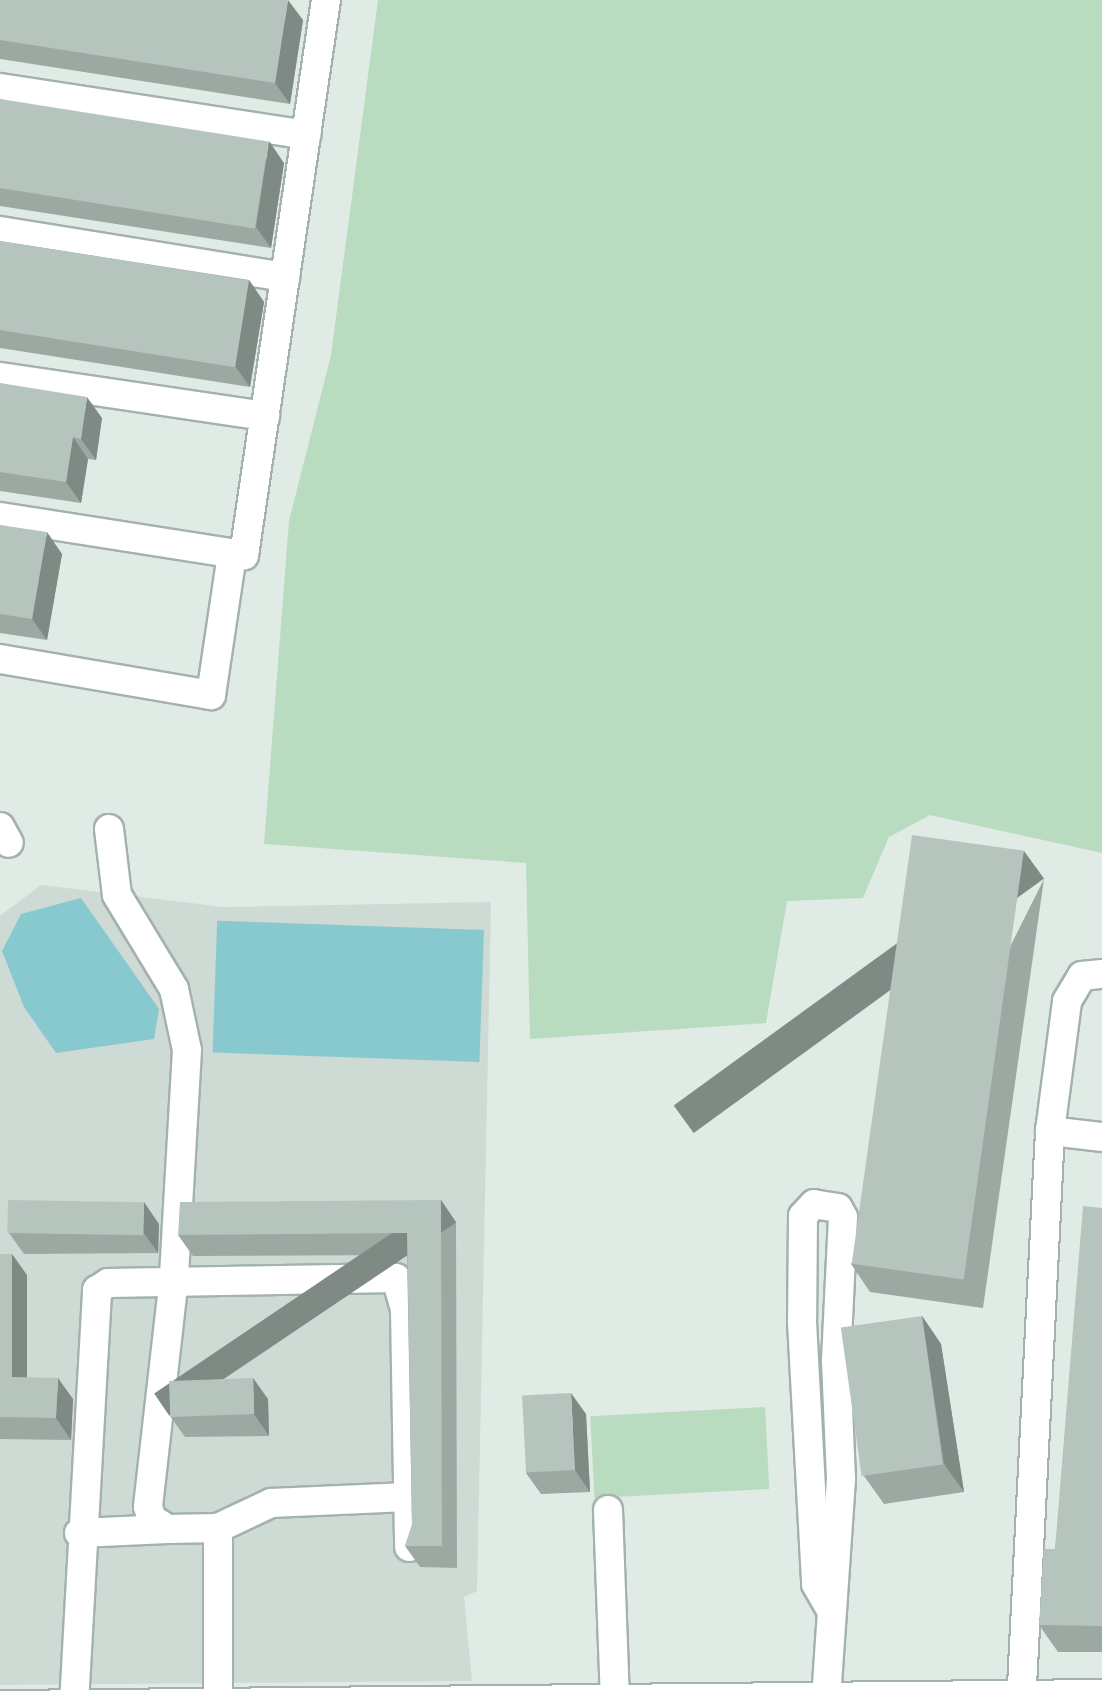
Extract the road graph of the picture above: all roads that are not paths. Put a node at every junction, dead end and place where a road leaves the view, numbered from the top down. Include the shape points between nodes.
1 (326, 0) edge
2 (0, 88) edge
3 (306, 136) junction
4 (0, 231) edge
5 (286, 277) junction
6 (0, 376) edge
7 (265, 416) junction
8 (0, 517) edge
9 (232, 554) junction
10 (0, 659) edge
11 (110, 829) dead end
12 (1102, 974) edge
13 (1050, 1132) junction
14 (1102, 1137) edge
15 (174, 1278) junction
16 (408, 1497) junction
17 (608, 1510) dead end
18 (218, 1528) junction
19 (168, 1529) junction
20 (79, 1533) junction
21 (410, 1547) edge
22 (831, 1610) junction
23 (1102, 1694) edge
24 (826, 1700) junction
25 (1020, 1700) edge
26 (616, 1702) junction
27 (495, 1703) edge
28 (74, 1704) edge
29 (0, 1705) edge
30 (218, 1705) edge

1 - 3 street
2 - 3 street
3 - 5 street
4 - 5 street
5 - 7 street
6 - 7 street
7 - 9 street via 244,556
8 - 9 street
9 - 10 street via 211,696
11 - 15 street via 117,895 174,989 187,1050
12 - 13 street via 1082,976 1068,1000
13 - 14 street
13 - 25 street
15 - 16 street via 396,1278 404,1290
15 - 19 street via 148,1508
15 - 20 street via 108,1283 96,1290
16 - 18 street via 271,1503
16 - 21 street
17 - 26 street
18 - 19 street
18 - 30 street
19 - 20 street
20 - 28 street
22 - 22 street via 841,1479 836,1360 843,1217 838,1208 814,1204 803,1216 802,1322 816,1584
22 - 24 street
23 - 25 street
24 - 25 street
24 - 26 street
26 - 27 street
27 - 30 street
28 - 29 street
28 - 30 street

